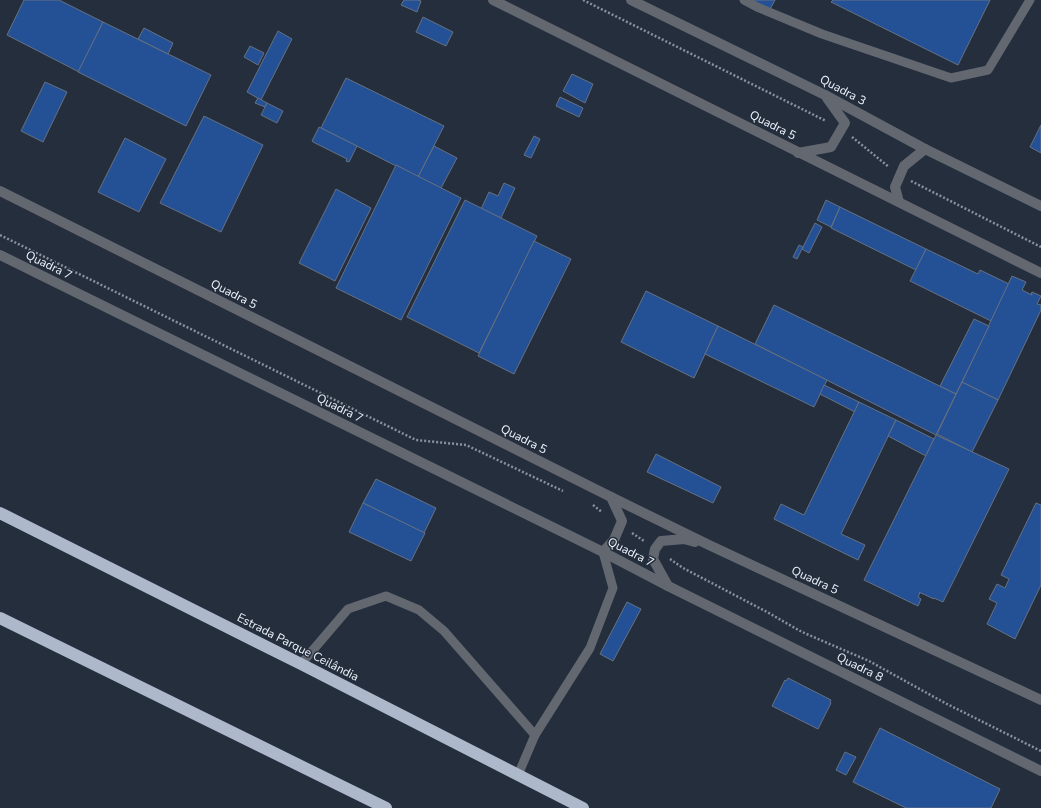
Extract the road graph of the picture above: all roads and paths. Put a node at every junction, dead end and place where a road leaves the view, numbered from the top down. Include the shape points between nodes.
1 (493, 0) edge
2 (583, 0) edge
3 (631, 0) edge
4 (744, 0) edge
5 (1030, 0) edge
6 (825, 95) junction
7 (842, 129) junction
8 (925, 149) junction
9 (798, 153) junction
10 (900, 175) junction
11 (0, 191) edge
12 (898, 202) junction
13 (1041, 206) edge
14 (0, 235) edge
15 (1041, 247) edge
16 (0, 255) edge
17 (1041, 273) edge
18 (569, 493) dead end
19 (611, 497) junction
20 (590, 503) dead end
21 (0, 513) edge
22 (620, 525) junction
23 (709, 544) junction
24 (655, 549) junction
25 (603, 552) junction
26 (668, 586) junction
27 (0, 618) edge
28 (301, 664) junction
29 (1041, 700) edge
30 (535, 735) junction
31 (1041, 751) edge
32 (1041, 771) edge
33 (518, 775) junction
34 (386, 808) edge
35 (583, 808) edge

1 - 9 street, Quadra 5
2 - 7 path
3 - 6 street, Quadra 3
4 - 5 lane via 822,34 951,78 988,70
6 - 7 street via 845,123
6 - 8 street, Quadra 3
7 - 9 street via 831,147
7 - 10 path
8 - 10 street via 904,166
8 - 13 street, Quadra 3
9 - 12 street, Quadra 5
10 - 12 street via 894,188
10 - 15 path
11 - 19 street, Quadra 5
12 - 17 street, Quadra 5
14 - 18 path via 416,440 466,445
16 - 25 street, Quadra 7
19 - 22 street via 622,521
19 - 23 street, Quadra 5
20 - 22 path
21 - 28 highway, Estrada Parque Ceilândia
22 - 24 path
22 - 25 street via 614,540
23 - 24 street via 684,539 661,541
23 - 29 street, Quadra 5
24 - 26 street via 653,559
24 - 31 path via 683,568 802,632 869,661
25 - 26 street, Quadra 7
25 - 30 lane via 613,588 590,648
26 - 32 street, Quadra 8
27 - 34 highway
28 - 30 lane via 348,609 386,596 419,610 444,631
28 - 33 highway, Estrada Parque Ceilândia
30 - 33 lane
33 - 35 highway, Estrada Parque Ceilândia

